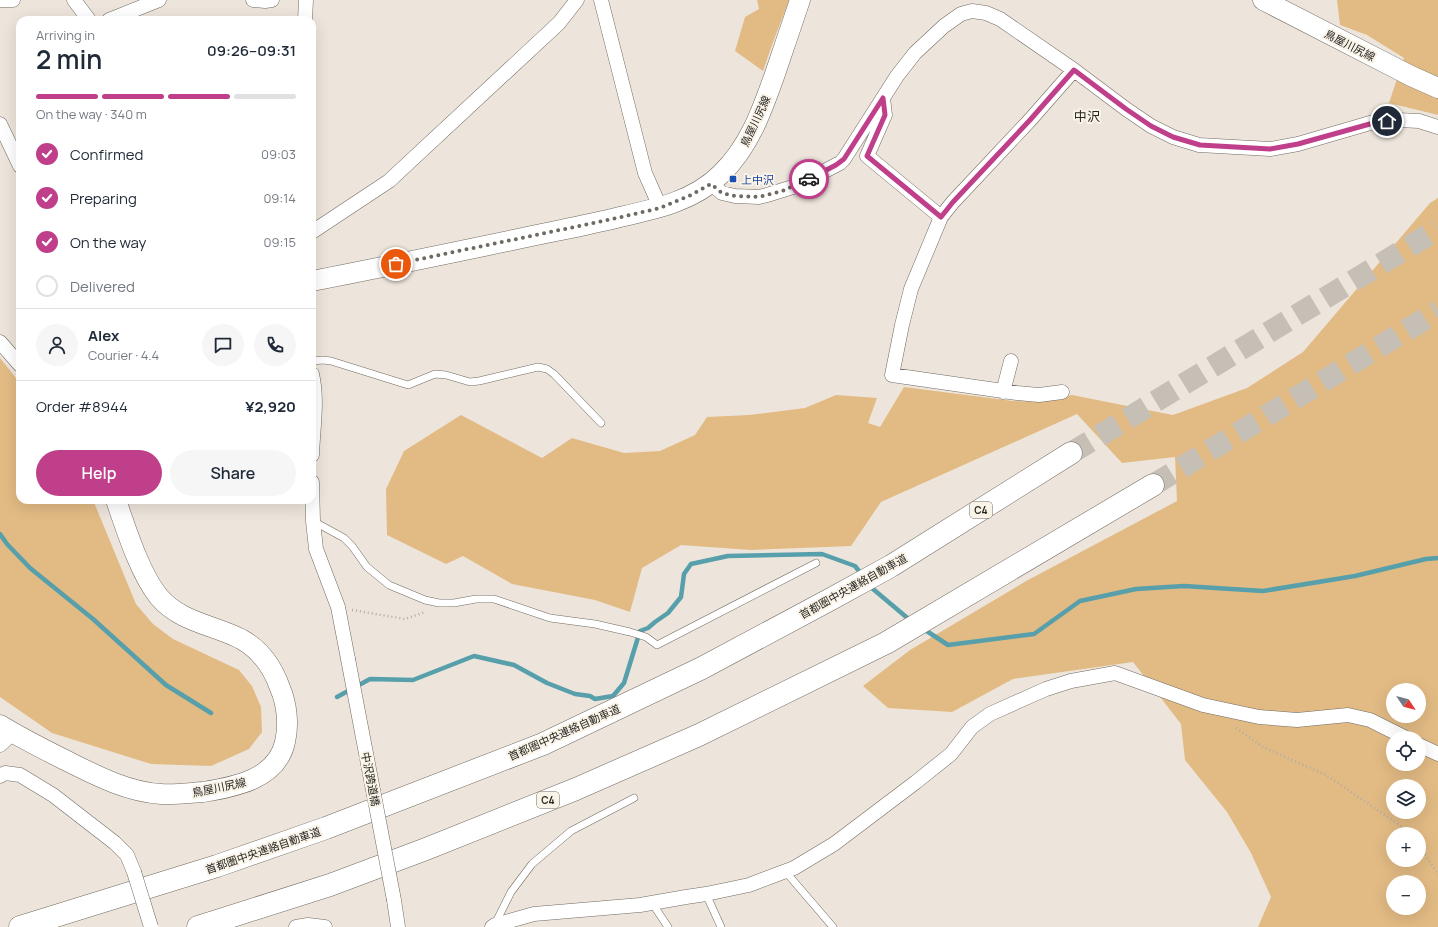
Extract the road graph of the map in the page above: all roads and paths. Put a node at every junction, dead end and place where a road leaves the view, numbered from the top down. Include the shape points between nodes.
1 (0, 0) edge
2 (13, 0) edge
3 (74, 0) edge
4 (159, 0) edge
5 (253, 0) edge
6 (272, 0) edge
7 (306, 0) edge
8 (577, 0) edge
9 (600, 0) edge
10 (800, 0) edge
11 (1263, 0) edge
12 (86, 16) edge
13 (119, 16) edge
14 (305, 16) edge
15 (1074, 70) junction
16 (1438, 88) edge
17 (883, 98) junction
18 (0, 124) edge
19 (1438, 127) edge
20 (16, 158) edge
21 (711, 184) junction
22 (660, 208) junction
23 (941, 217) junction
24 (316, 229) edge
25 (316, 280) edge
26 (0, 342) edge
27 (16, 360) edge
28 (316, 361) edge
29 (1011, 361) dead end
30 (1004, 392) junction
31 (1062, 392) dead end
32 (601, 423) dead end
33 (1072, 453) tunnel mouth
34 (1153, 485) tunnel mouth
35 (117, 504) edge
36 (313, 504) edge
37 (313, 521) junction
38 (816, 563) dead end
39 (439, 603) junction
40 (349, 610) dead end
41 (1233, 726) dead end
42 (1392, 731) edge
43 (4, 734) edge
44 (1426, 748) edge
45 (1438, 754) edge
46 (0, 776) edge
47 (634, 798) dead end
48 (1403, 827) edge
49 (1426, 855) edge
50 (785, 871) junction
51 (1438, 875) edge
52 (706, 894) junction
53 (652, 903) junction
54 (493, 926) edge
55 (20, 927) edge
56 (151, 927) edge
57 (198, 927) edge
58 (296, 927) edge
59 (325, 927) edge
60 (398, 927) edge
61 (668, 927) edge
62 (721, 927) edge
63 (833, 927) edge

1 - 2 street
3 - 12 street
4 - 13 street
5 - 6 street
7 - 14 street
8 - 24 street via 559,23 389,181
9 - 22 street via 646,173
10 - 21 main road, 鳥屋川尻線 via 749,138 730,166
11 - 16 main road, 鳥屋川尻線
15 - 17 street via 1000,19 972,11 961,14 944,26 915,53
15 - 19 street via 1151,126 1173,137 1200,145 1270,149 1298,144 1377,122 1398,120
15 - 23 street
17 - 21 street via 844,159 796,186 751,197 722,193
17 - 23 street via 885,115 867,156
18 - 20 street
21 - 22 main road, 鳥屋川尻線
22 - 25 main road, 鳥屋川尻線
23 - 30 street via 911,289 892,374
26 - 27 street
28 - 32 lane via 331,361 408,385 435,374 470,382 538,368 547,369
29 - 30 street
30 - 31 street via 1039,395
33 - 55 highway, 首都圏中央連絡自動車道 / C4 via 891,566 702,668 543,744 319,830 217,866
34 - 57 highway, C4 via 886,643 699,735 576,789 426,849 330,885
35 - 43 main road, 鳥屋川尻線 via 144,571 160,597 185,617 246,642 260,653 270,667 282,692 286,710 283,749 266,772 246,782 184,794 161,794 108,781
36 - 37 street, 中沢跨道橋
37 - 39 lane via 344,538 367,567 389,585
37 - 60 street, 中沢跨道橋, bridge via 316,549 338,607
38 - 39 lane via 657,645 646,637 630,632 550,618 494,599
39 - 40 path via 428,611 405,619
41 - 48 path via 1264,747 1326,775
42 - 50 street via 1370,720 1348,715 1296,720 1259,717 1210,707 1115,673 1071,681 1046,689 990,714 972,727 951,754 869,818 834,844
44 - 45 street
46 - 56 street, bridge via 5,773 20,775 53,795 115,843 126,855 134,872
47 - 54 lane via 571,831 532,864 511,892
49 - 51 path
50 - 52 street via 749,884
50 - 63 lane
52 - 53 street
52 - 62 lane
53 - 54 street via 534,914
53 - 61 lane
58 - 59 street

